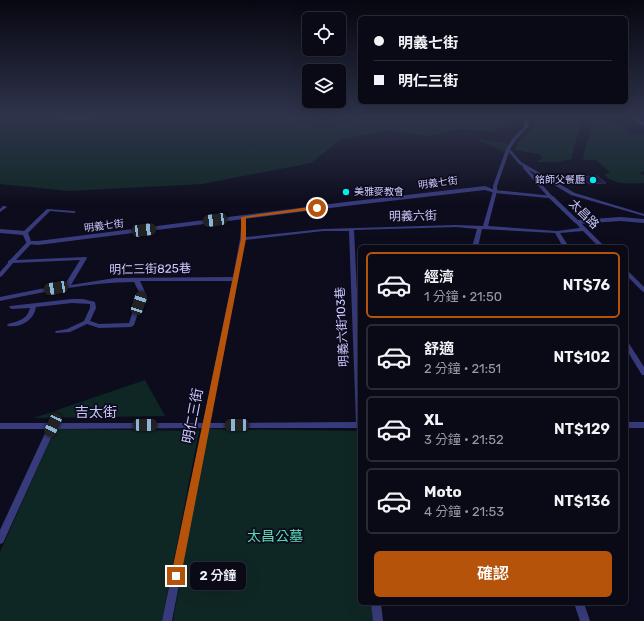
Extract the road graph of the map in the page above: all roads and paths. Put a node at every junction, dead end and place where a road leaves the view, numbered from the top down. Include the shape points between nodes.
1 (510, 146) edge
2 (508, 149) junction
3 (520, 163) junction
4 (495, 191) junction
5 (551, 197) junction
6 (5, 207) dead end
7 (0, 211) edge
8 (74, 212) dead end
9 (644, 215) edge
10 (244, 217) junction
11 (644, 221) edge
12 (577, 222) junction
13 (482, 228) junction
14 (351, 229) junction
15 (584, 229) junction
16 (0, 231) edge
17 (557, 232) junction
18 (25, 233) junction
19 (243, 239) junction
20 (29, 243) junction
21 (476, 245) edge
22 (565, 245) edge
23 (600, 245) edge
24 (10, 262) junction
25 (628, 274) edge
26 (0, 275) edge
27 (235, 279) junction
28 (136, 280) junction
29 (67, 286) junction
30 (644, 290) edge
31 (0, 300) edge
32 (33, 306) junction
33 (12, 307) dead end
34 (87, 322) junction
35 (10, 324) dead end
36 (58, 332) dead end
37 (628, 347) edge
38 (644, 373) edge
39 (358, 381) edge
40 (358, 424) edge
41 (53, 425) junction
42 (206, 425) junction
43 (628, 425) edge
44 (0, 426) edge
45 (644, 426) edge
46 (0, 540) edge
47 (376, 605) edge
48 (580, 605) edge
49 (167, 621) edge
50 (378, 621) edge
51 (585, 621) edge

1 - 2 street
2 - 3 street
2 - 4 street
3 - 5 street
3 - 9 street via 573,194
4 - 5 street, 明義七街
4 - 10 street, 明義七街 via 473,188
4 - 13 street
5 - 12 street, 太昌路
6 - 7 street
8 - 18 street via 49,210
10 - 19 street, 明仁三街
10 - 20 street, 明義七街
11 - 12 street via 620,219
12 - 15 street, 太昌路
13 - 14 street, 明義六街 via 456,226
13 - 17 street, 明義六街
13 - 21 street
14 - 19 street, 明義六街
14 - 39 street, 明義六街103巷
15 - 17 street, 明義六街
15 - 23 street, 太昌路
16 - 18 street
17 - 22 street
18 - 20 street
19 - 27 street, 明仁三街
20 - 24 street
24 - 26 street
24 - 29 street via 84,258
25 - 30 street
27 - 28 street, 明仁三街825巷
27 - 42 street, 明仁三街
28 - 29 street, 明仁三街825巷
28 - 34 street via 142,292 131,325 99,326
29 - 31 street, 明仁三街825巷
32 - 33 street
32 - 34 street via 73,299 93,302 94,308
32 - 35 street via 30,316 22,323
34 - 36 street via 68,331
37 - 38 street
40 - 42 street, 吉太街
41 - 42 street, 吉太街
41 - 44 street, 吉太街
41 - 46 street
42 - 49 street, 明仁三街
43 - 45 street
47 - 50 street
48 - 51 street

